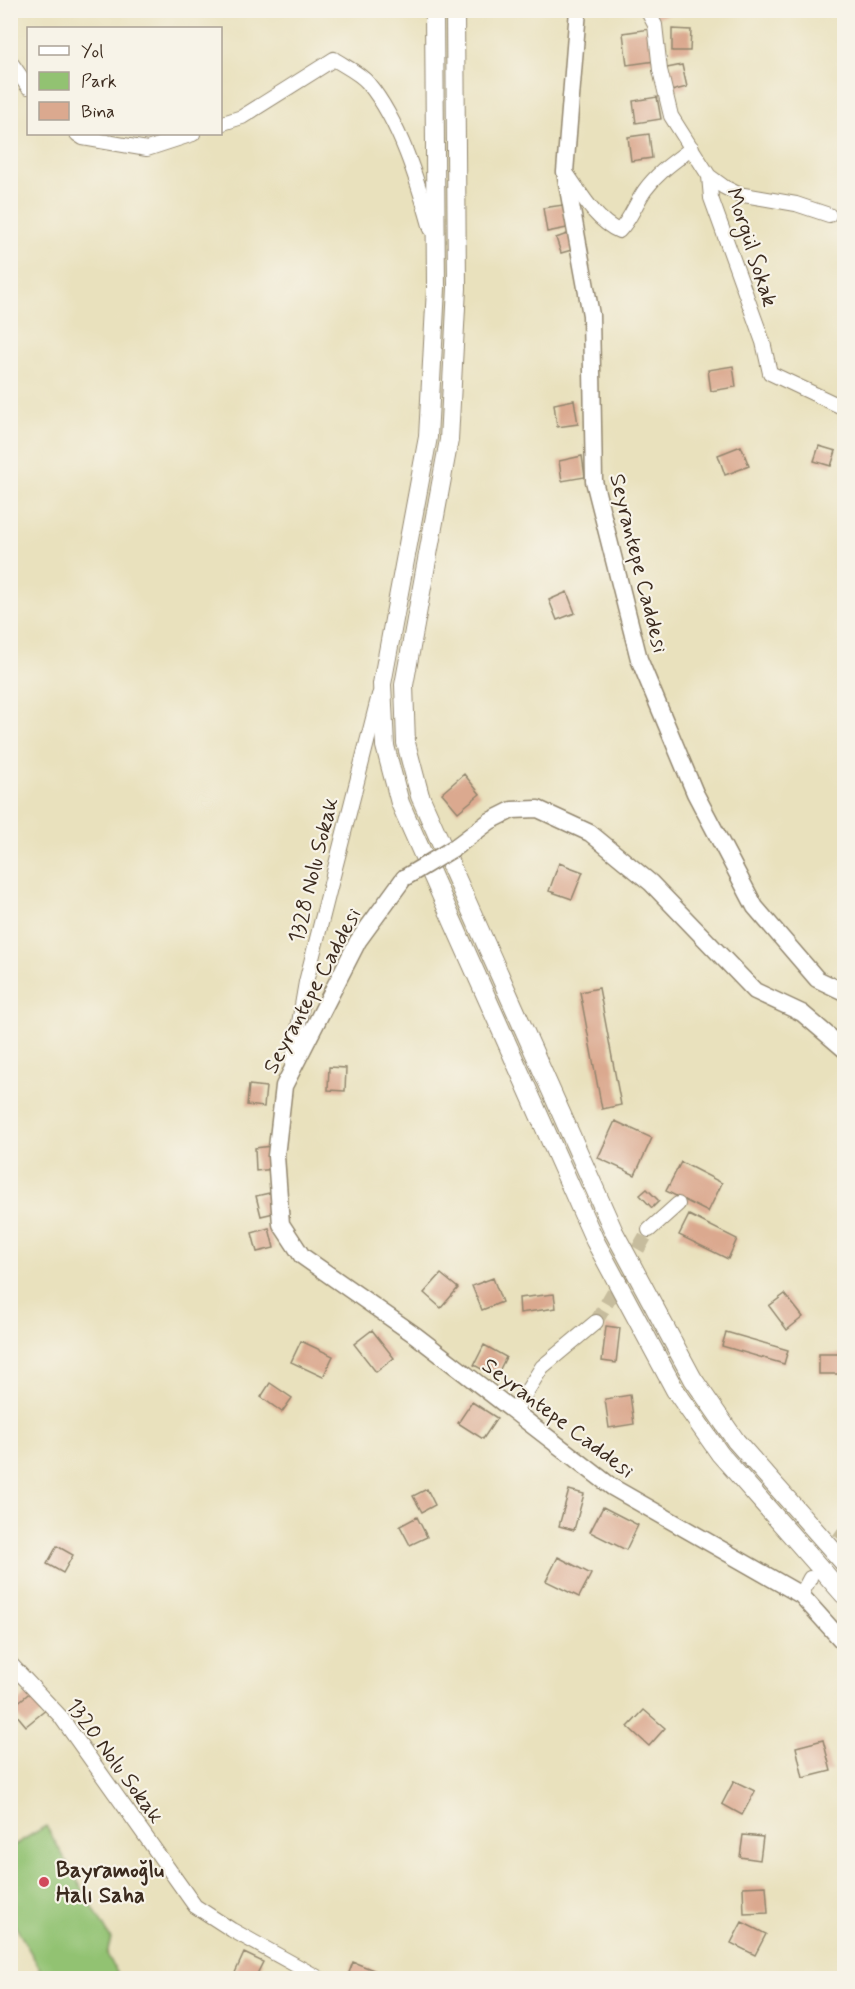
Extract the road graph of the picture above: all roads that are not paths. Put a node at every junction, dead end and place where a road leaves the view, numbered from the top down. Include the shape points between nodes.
1 (434, 10) edge
2 (455, 10) edge
3 (578, 10) edge
4 (647, 10) edge
5 (10, 61) edge
6 (27, 86) edge
7 (222, 123) edge
8 (78, 135) edge
9 (190, 135) edge
10 (692, 148) junction
11 (565, 172) junction
12 (710, 176) junction
13 (829, 215) dead end
14 (436, 245) junction
15 (844, 408) edge
16 (383, 679) junction
17 (844, 992) edge
18 (844, 1049) edge
19 (291, 1072) junction
20 (678, 1204) dead end
21 (649, 1230) tunnel mouth
22 (596, 1322) tunnel mouth
23 (514, 1412) junction
24 (844, 1563) edge
25 (810, 1578) tunnel mouth
26 (801, 1595) junction
27 (844, 1595) edge
28 (844, 1643) edge
29 (10, 1663) edge
30 (319, 1978) edge

1 - 14 main road
2 - 24 main road via 457,288 449,440 404,685 406,743 420,796 614,1232 687,1369 736,1441
3 - 11 street, Seyrantepe Caddesi
4 - 10 street via 655,25 671,116
5 - 6 street
7 - 14 street via 242,117 334,58 368,82 396,130 419,185
8 - 9 street via 147,149
10 - 11 street via 663,169 619,231 592,211
10 - 12 street
11 - 17 street, Seyrantepe Caddesi via 591,315 594,481 639,659 695,793 755,907 817,979
12 - 13 street, Morgül Sokak via 738,194 795,204
12 - 15 street, Morgül Sokak via 711,198 763,342 770,373
14 - 16 main road via 428,437
16 - 19 street, 1328 Nolu Sokak via 306,982
16 - 27 main road via 385,746 400,803 595,1241 675,1390 720,1454
18 - 19 street, Seyrantepe Caddesi, bridge via 802,1013 755,991 651,884 590,833 538,809 512,810 404,878 358,941
19 - 23 street, Seyrantepe Caddesi via 284,1086 276,1156 281,1224 302,1256 415,1335
20 - 21 street
22 - 23 street via 542,1367
23 - 26 street, Seyrantepe Caddesi via 612,1487
25 - 26 street
26 - 28 street, Seyrantepe Caddesi
29 - 30 street, 1320 Nolu Sokak via 60,1716 195,1906

